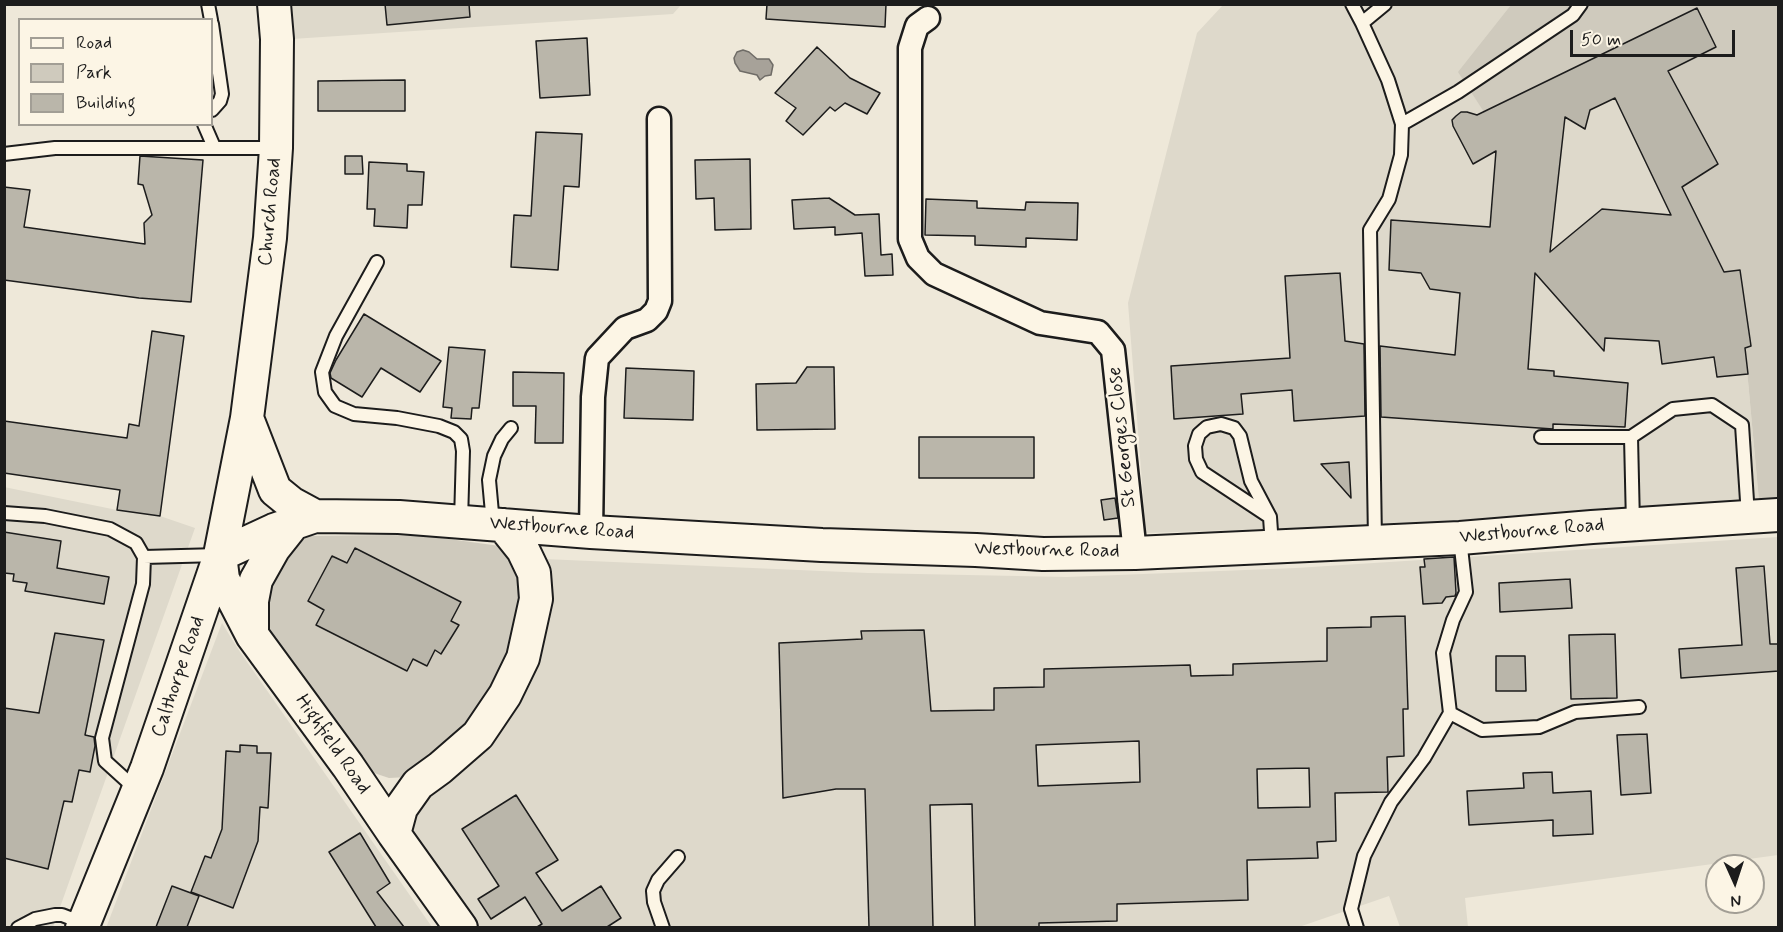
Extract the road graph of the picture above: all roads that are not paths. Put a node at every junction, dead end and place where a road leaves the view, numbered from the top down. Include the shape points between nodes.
1 (274, 4) edge
2 (1352, 4) edge
3 (1385, 4) edge
4 (1581, 4) edge
5 (928, 18) dead end
6 (1362, 23) junction
7 (213, 35) edge
8 (213, 109) edge
9 (659, 119) dead end
10 (1402, 124) junction
11 (205, 126) edge
12 (214, 147) junction
13 (276, 147) junction
14 (4, 154) edge
15 (377, 262) dead end
16 (247, 418) junction
17 (511, 428) dead end
18 (1542, 437) dead end
19 (1632, 437) junction
20 (4, 513) edge
21 (1764, 516) edge
22 (304, 520) junction
23 (461, 522) junction
24 (1633, 524) junction
25 (498, 525) junction
26 (591, 532) junction
27 (1271, 532) junction
28 (1460, 538) junction
29 (1375, 542) junction
30 (1135, 553) junction
31 (220, 555) junction
32 (144, 557) junction
33 (252, 635) junction
34 (1639, 707) dead end
35 (1450, 713) junction
36 (348, 766) junction
37 (418, 784) junction
38 (138, 791) junction
39 (394, 834) junction
40 (678, 857) dead end
41 (83, 926) edge
42 (18, 927) edge
43 (461, 927) edge
44 (663, 927) edge
45 (1357, 927) edge

1 - 13 main road, Church Road
2 - 6 lane
3 - 6 lane
4 - 10 lane via 1573,15 1458,92
5 - 30 street, St Georges Close via 917,26 910,48 919,92 910,239 918,258 934,274 1040,323 1098,332 1113,350
6 - 10 lane via 1388,80
7 - 8 lane via 222,94
9 - 26 street via 660,301 647,320 625,328 597,358
10 - 29 lane via 1401,155 1389,199 1370,230
11 - 12 lane
12 - 13 lane
12 - 14 lane via 55,148
13 - 16 main road, Church Road via 270,238
15 - 23 lane via 336,336 322,372 325,392 335,406 354,414 397,418 454,432 463,451
16 - 22 main road via 275,490
16 - 31 main road, Calthorpe Road
17 - 25 lane via 494,456 489,480
18 - 19 lane
19 - 21 lane via 1673,409 1712,405 1742,425
19 - 24 lane
20 - 32 lane via 45,516 111,529 136,543
21 - 24 main road, Westbourne Road
22 - 23 main road, Westbourne Road via 399,517
22 - 31 main road
22 - 33 main road via 274,548 256,580
23 - 25 main road, Westbourne Road
24 - 28 main road, Westbourne Road
25 - 26 main road, Westbourne Road
25 - 37 main road via 523,550 534,573 536,599 523,658 505,695 478,735
26 - 30 main road, Westbourne Road via 1043,554
27 - 27 lane via 1202,472 1196,446 1199,434 1207,427 1221,424 1234,428 1240,436 1251,481
27 - 29 main road, Westbourne Road
27 - 30 main road, Westbourne Road
28 - 29 main road, Westbourne Road
28 - 35 lane via 1466,592 1443,653
31 - 32 lane
31 - 33 main road, Highfield Road via 223,579
31 - 38 main road, Calthorpe Road
32 - 38 lane via 143,584 102,738 105,761
33 - 36 main road, Highfield Road
34 - 35 lane via 1575,712 1539,727 1482,730
35 - 45 lane via 1424,758 1391,802 1364,856 1351,909
36 - 37 main road via 365,779
36 - 39 main road, Highfield Road
37 - 39 main road via 401,808
38 - 41 main road, Calthorpe Road
39 - 43 main road, Highfield Road
40 - 44 lane via 653,891
41 - 42 lane via 62,915 35,919

